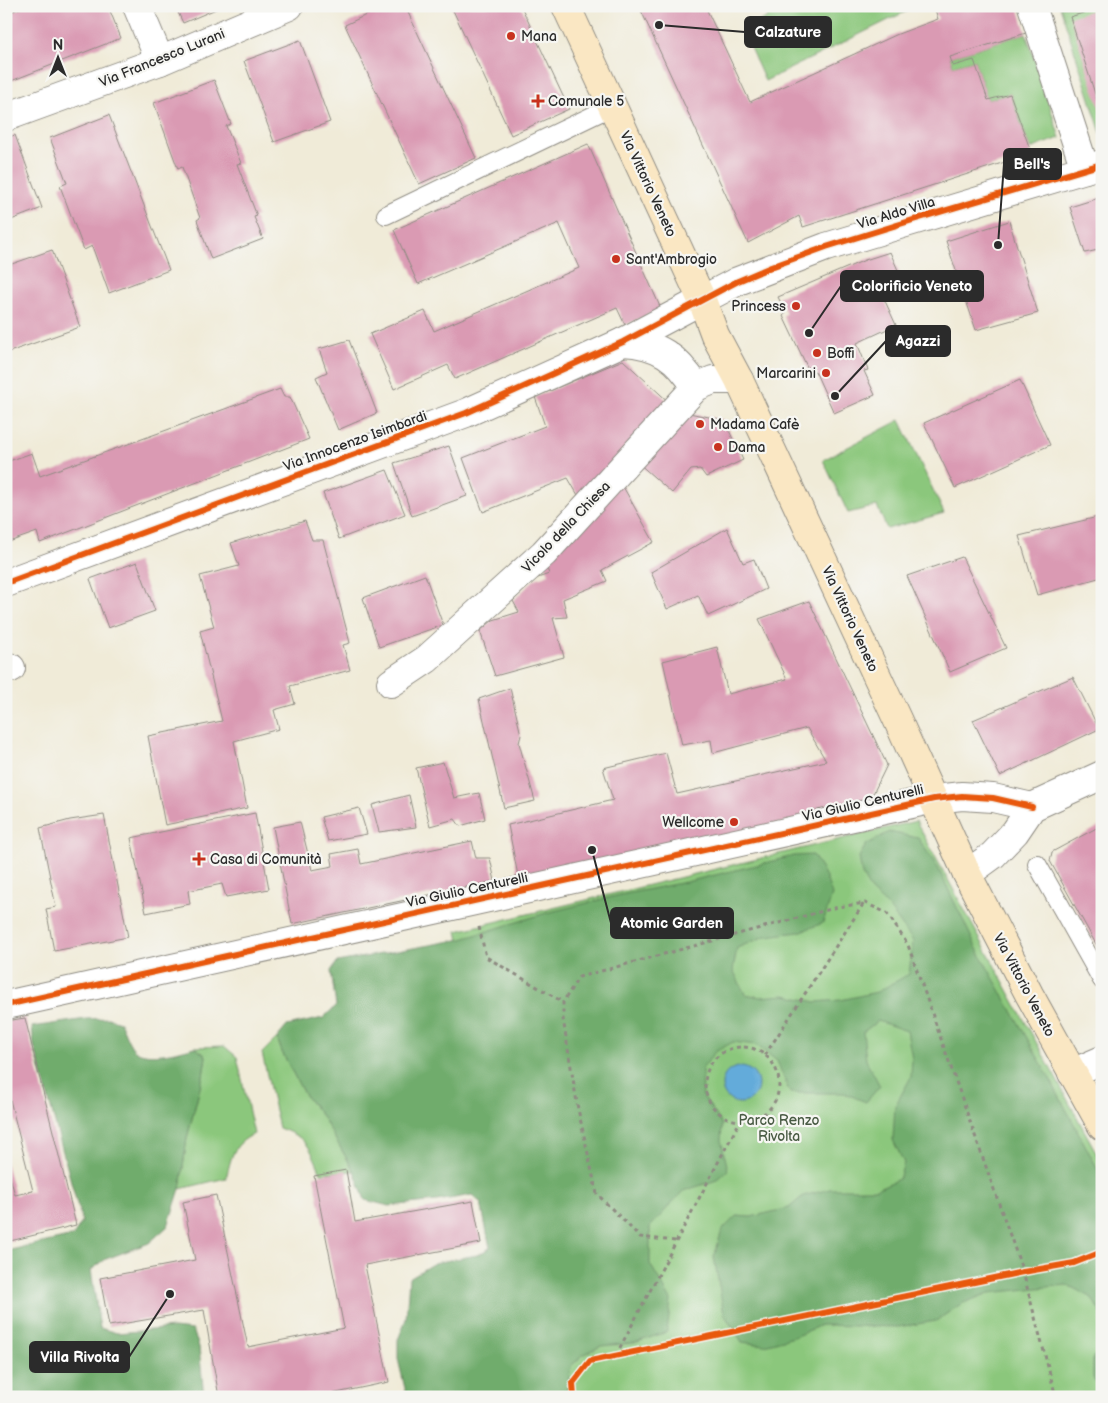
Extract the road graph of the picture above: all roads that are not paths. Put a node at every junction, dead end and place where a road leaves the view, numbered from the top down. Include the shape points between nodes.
1 (138, 6) edge
2 (289, 6) edge
3 (566, 6) edge
4 (1032, 6) edge
5 (160, 61) junction
6 (613, 106) junction
7 (6, 117) edge
8 (1094, 166) edge
9 (386, 215) dead end
10 (702, 300) junction
11 (623, 342) junction
12 (739, 380) junction
13 (696, 387) junction
14 (6, 583) edge
15 (390, 683) dead end
16 (1102, 775) edge
17 (934, 799) junction
18 (1032, 807) junction
19 (1037, 864) dead end
20 (967, 874) junction
21 (1102, 980) edge
22 (6, 1005) edge
23 (1102, 1060) edge
24 (1072, 1074) junction
25 (1102, 1126) edge

1 - 5 street
2 - 5 street, Via Francesco Lurani
3 - 6 main road, Via Vittorio Veneto
4 - 8 street, Via Aldo Villa
5 - 7 street, Via Francesco Lurani
6 - 9 lane
6 - 10 main road, Via Vittorio Veneto
8 - 10 street, Via Aldo Villa via 826,247 738,281
10 - 11 street, Via Innocenzo Isimbardi
10 - 12 main road, Via Vittorio Veneto via 715,335
11 - 13 street via 641,343 673,358
11 - 14 street, Via Innocenzo Isimbardi via 466,413
12 - 13 street via 713,380
12 - 17 main road, Via Vittorio Veneto
13 - 15 street, Vicolo della Chiesa via 544,553 428,659
16 - 18 street
17 - 18 street, Via Giulio Centurelli via 962,796 993,798
17 - 20 main road, Via Vittorio Veneto
17 - 22 street, Via Giulio Centurelli
18 - 20 street via 1015,832 993,855
19 - 21 lane
20 - 24 main road, Via Vittorio Veneto
23 - 24 street
24 - 25 main road, Via Vittorio Veneto

